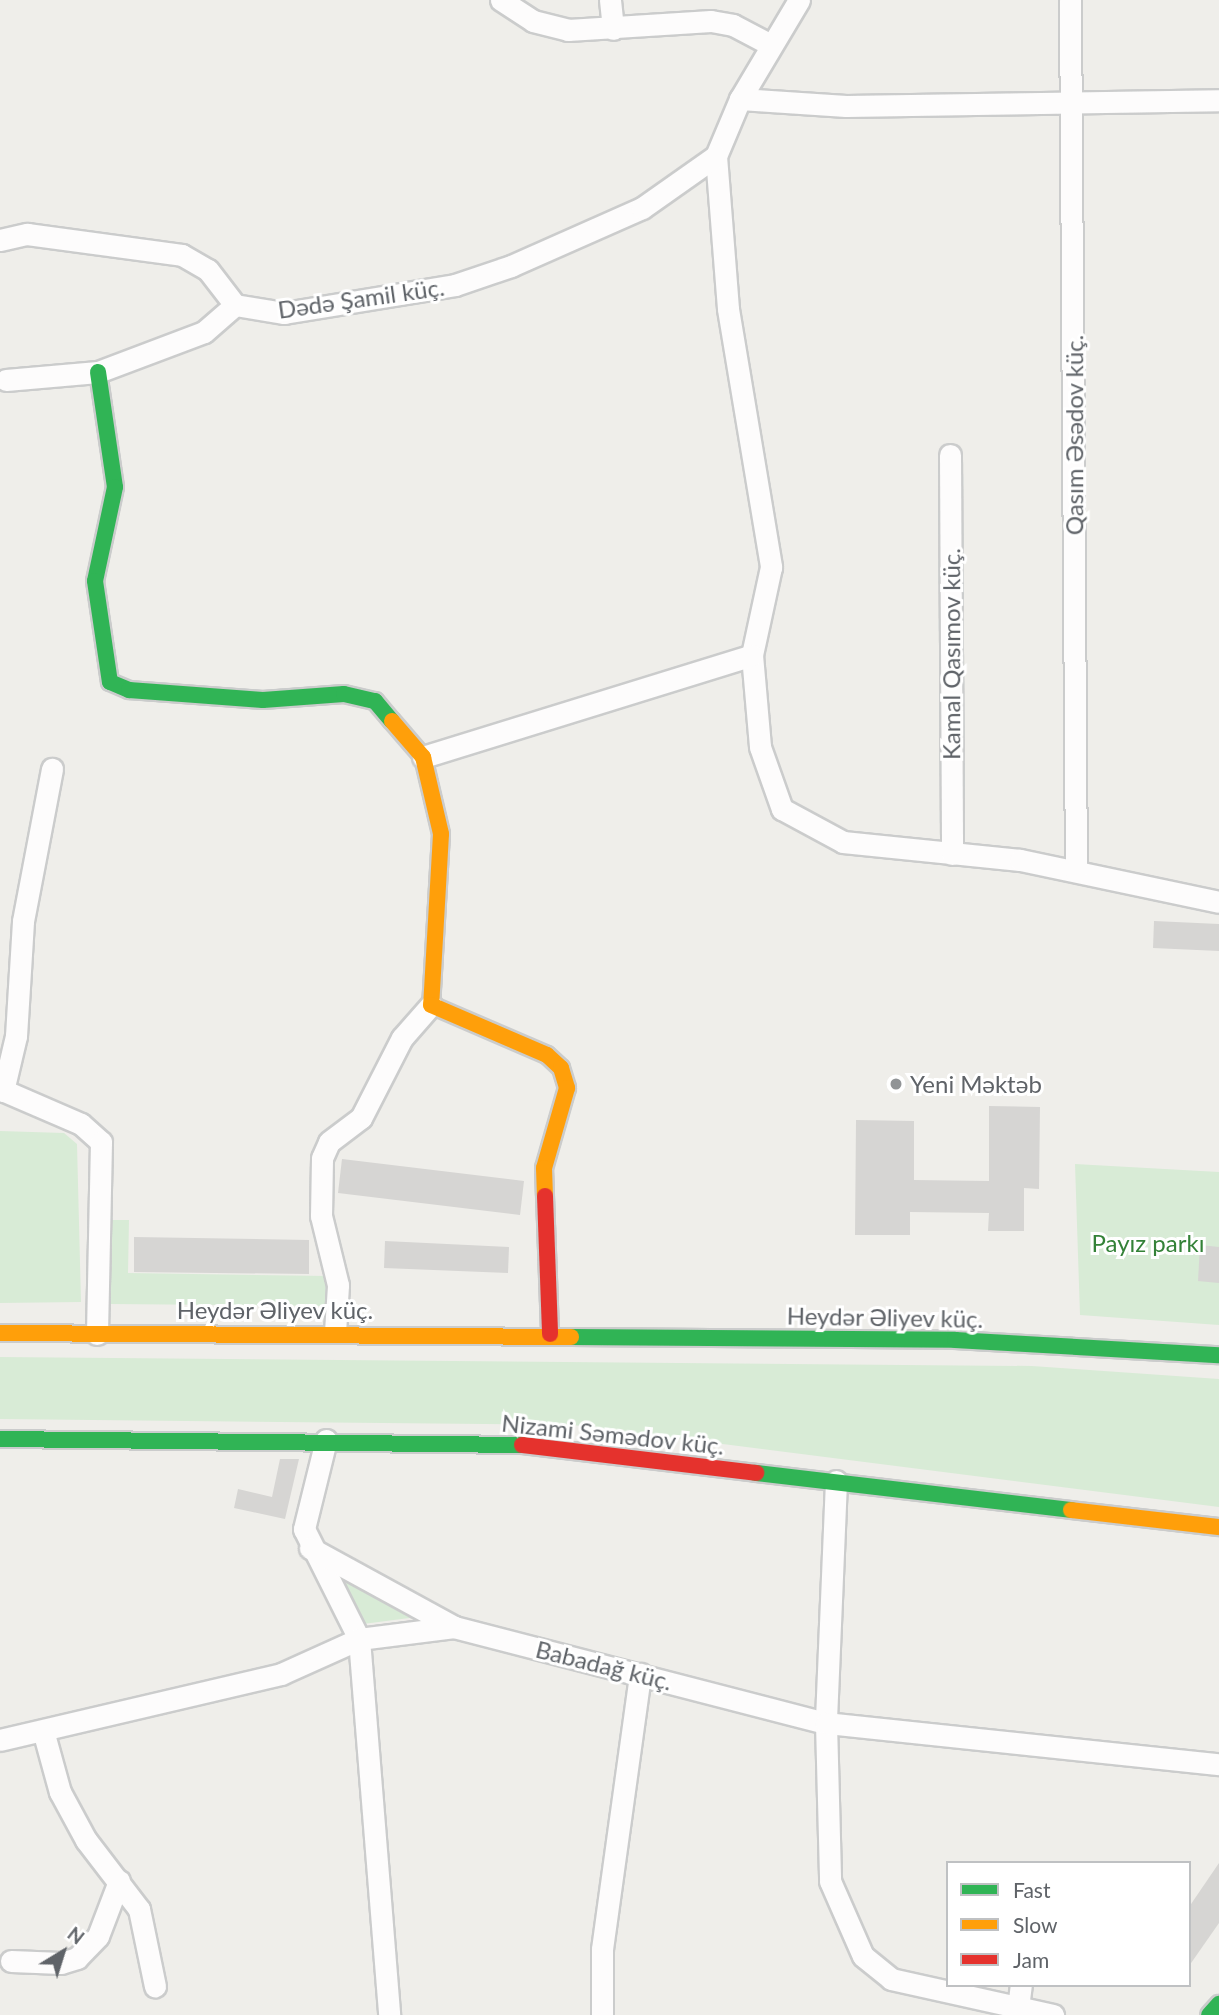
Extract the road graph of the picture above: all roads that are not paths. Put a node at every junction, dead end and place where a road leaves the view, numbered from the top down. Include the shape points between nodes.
1 (501, 0) edge
2 (610, 0) edge
3 (799, 0) edge
4 (1070, 0) edge
5 (613, 29) junction
6 (771, 45) junction
7 (740, 99) junction
8 (1219, 100) edge
9 (1072, 102) junction
10 (716, 156) junction
11 (0, 240) edge
12 (235, 305) junction
13 (98, 372) junction
14 (6, 380) dead end
15 (950, 454) dead end
16 (752, 655) junction
17 (423, 757) junction
18 (52, 769) dead end
19 (952, 854) junction
20 (1076, 871) junction
21 (1219, 902) edge
22 (431, 1005) junction
23 (2, 1090) edge
24 (335, 1332) junction
25 (0, 1334) edge
26 (97, 1334) junction
27 (550, 1334) junction
28 (1219, 1355) edge
29 (0, 1439) edge
30 (326, 1440) junction
31 (836, 1481) junction
32 (1219, 1527) edge
33 (310, 1548) junction
34 (454, 1627) junction
35 (359, 1639) junction
36 (639, 1674) junction
37 (827, 1723) junction
38 (44, 1734) junction
39 (0, 1740) edge
40 (1219, 1764) edge
41 (119, 1881) junction
42 (11, 1961) dead end
43 (155, 1986) dead end
44 (1021, 1987) edge
45 (1219, 2004) edge
46 (1018, 2008) junction
47 (389, 2015) edge
48 (602, 2015) edge
49 (1053, 2015) edge
50 (1209, 2015) edge

1 - 5 street via 533,21 568,30
2 - 5 street
3 - 6 street
4 - 9 street, Qasım Əsədov küç.
5 - 6 street via 711,21
6 - 7 street
7 - 9 street via 846,106
7 - 10 street
8 - 9 street
9 - 20 street, Qasım Əsədov küç.
10 - 12 street, Dədə Şamil küç. via 642,208 455,285 284,313
10 - 16 street via 728,309 771,567
11 - 12 street via 27,234 182,255 208,270
12 - 13 street via 204,332
13 - 14 street
13 - 17 main road via 115,487 95,582 103,667 110,682 142,691 263,700 344,694 376,701
15 - 19 street, Kamal Qasımov küç.
16 - 17 street
16 - 19 street via 760,747 782,809 843,842
17 - 22 main road via 441,835
18 - 23 street via 23,921 16,1036
19 - 20 street
20 - 21 street
22 - 24 street via 402,1038 361,1118 329,1142 322,1158 321,1216 338,1285
22 - 27 main road via 547,1055 561,1068 567,1088 547,1151 542,1227
23 - 26 street via 81,1124 100,1142
24 - 26 main road, Heydər Əliyev küç.
24 - 27 main road, Heydər Əliyev küç.
25 - 26 main road, Heydər Əliyev küç.
27 - 28 main road, Heydər Əliyev küç. via 955,1340
29 - 30 main road, Nizami Səmədov küç.
30 - 31 main road, Nizami Səmədov küç. via 522,1445
30 - 33 street via 304,1513
31 - 32 main road, Nizami Səmədov küç.
31 - 37 street
33 - 34 street
33 - 35 street
34 - 35 street, Babadağ küç.
34 - 36 street, Babadağ küç.
35 - 38 street, Babadağ küç. via 281,1674
35 - 47 street
36 - 37 street, Babadağ küç.
36 - 48 street via 602,1949
37 - 40 street, Babadağ küç.
37 - 46 street via 830,1881 863,1956 891,1979
38 - 39 street, Babadağ küç.
38 - 41 street via 60,1792
41 - 42 street via 98,1936 77,1958 61,1964
41 - 43 street via 139,1909
44 - 46 street
45 - 50 main road
46 - 49 street

